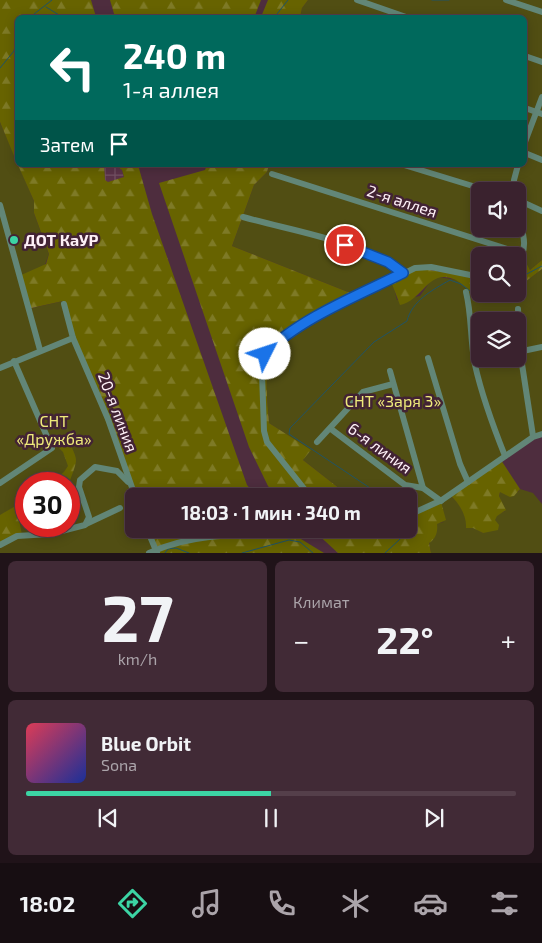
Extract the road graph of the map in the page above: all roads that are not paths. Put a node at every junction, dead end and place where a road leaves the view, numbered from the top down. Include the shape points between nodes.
1 (357, 0) edge
2 (506, 0) edge
3 (542, 12) edge
4 (400, 15) edge
5 (527, 57) edge
6 (542, 62) edge
7 (542, 97) edge
8 (527, 109) edge
9 (539, 113) edge
10 (527, 138) edge
11 (527, 154) edge
12 (542, 160) edge
13 (411, 167) edge
14 (517, 167) edge
15 (272, 174) dead end
16 (514, 182) edge
17 (471, 185) edge
18 (526, 203) edge
19 (0, 205) edge
20 (542, 210) edge
21 (2, 214) edge
22 (243, 217) dead end
23 (501, 247) edge
24 (403, 273) junction
25 (471, 275) edge
26 (466, 292) dead end
27 (64, 304) dead end
28 (518, 309) dead end
29 (471, 312) edge
30 (518, 312) edge
31 (73, 338) junction
32 (542, 347) edge
33 (40, 350) junction
34 (526, 350) edge
35 (428, 358) dead end
36 (14, 361) junction
37 (476, 367) edge
38 (522, 367) edge
39 (0, 368) edge
40 (390, 371) dead end
41 (393, 384) junction
42 (331, 430) junction
43 (542, 434) edge
44 (533, 436) junction
45 (317, 442) dead end
46 (505, 456) junction
47 (468, 482) junction
48 (0, 483) edge
49 (130, 485) junction
50 (131, 488) edge
51 (304, 488) edge
52 (423, 488) junction
53 (441, 501) junction
54 (120, 508) dead end
55 (417, 512) edge
56 (86, 524) junction
57 (152, 538) edge
58 (201, 538) edge
59 (0, 545) edge
60 (157, 551) edge
61 (149, 553) edge

1 - 4 street
2 - 3 street
5 - 6 street
7 - 9 street
8 - 9 street
9 - 10 street
11 - 12 street
13 - 17 street
14 - 16 street
15 - 23 street, 2-я аллея
18 - 20 street
19 - 21 street
21 - 33 street
22 - 24 street via 345,245 388,262
24 - 25 street via 431,267
24 - 51 street via 324,313 265,354 262,374 267,442
26 - 29 street
27 - 31 street, 20-я линия
28 - 30 street
31 - 33 street
31 - 49 street, 20-я линия via 108,419
32 - 34 street
33 - 36 street
35 - 47 street
36 - 39 street
36 - 48 street via 52,448
37 - 46 street via 488,414
38 - 44 street
40 - 41 street
41 - 42 street via 363,392
41 - 52 street
42 - 45 street
42 - 52 street, 6-я линия via 405,485
43 - 44 street
44 - 46 street
46 - 47 street
47 - 53 street
49 - 50 street, 20-я линия
49 - 56 street via 116,471 95,467 80,480 79,487 89,517
52 - 53 street, 6-я линия
53 - 55 street
54 - 56 street
56 - 59 street via 68,531 17,536
57 - 60 street
58 - 60 street via 174,542
60 - 61 street

